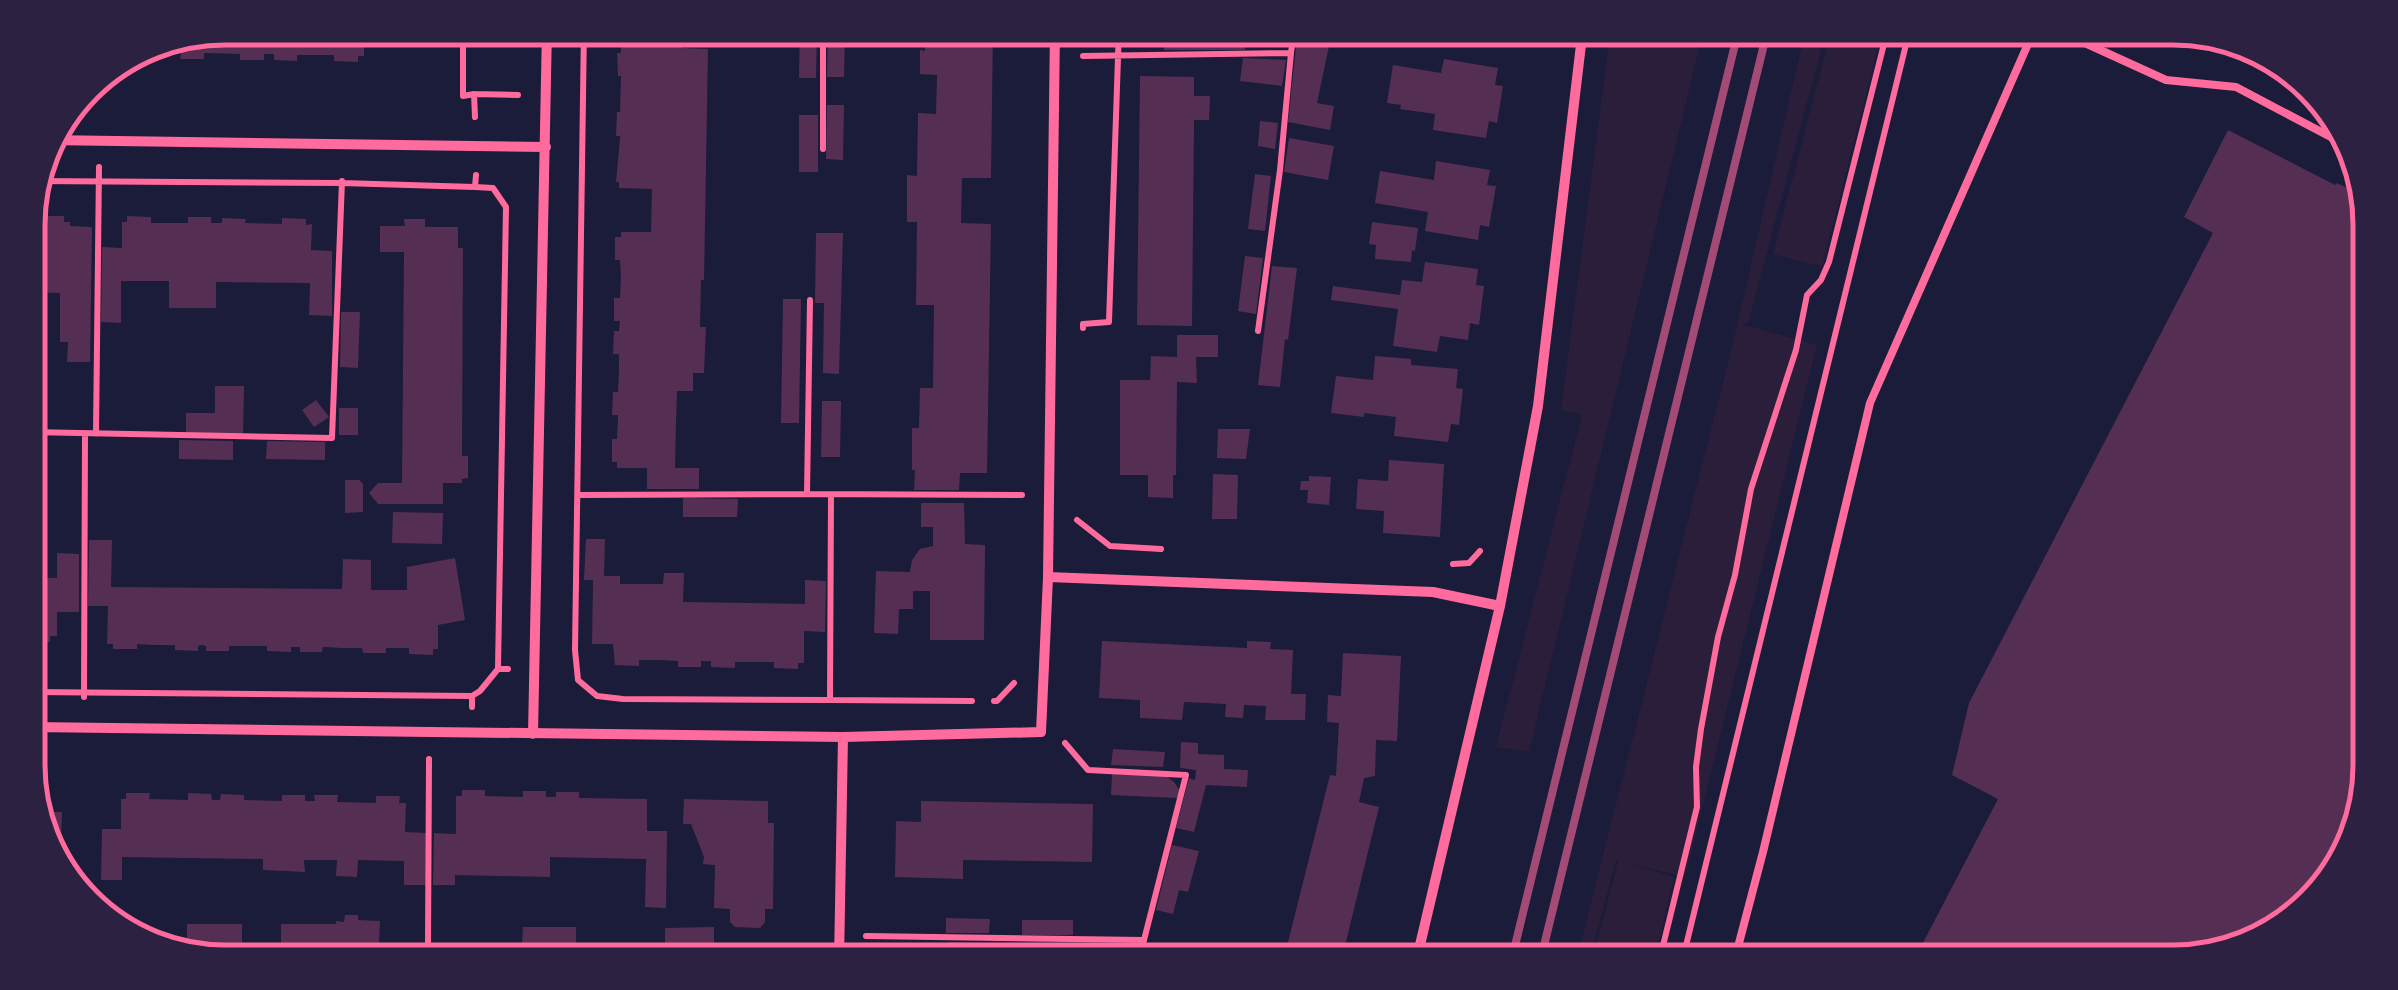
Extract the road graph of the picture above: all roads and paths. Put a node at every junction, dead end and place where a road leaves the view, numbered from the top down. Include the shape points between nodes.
1 (463, 45) edge
2 (546, 45) edge
3 (584, 45) edge
4 (824, 45) edge
5 (1055, 45) edge
6 (1119, 45) edge
7 (1292, 45) edge
8 (1581, 45) edge
9 (1884, 45) edge
10 (1906, 45) edge
11 (2028, 45) edge
12 (2089, 45) edge
13 (1291, 53) junction
14 (1119, 56) junction
15 (2330, 136) edge
16 (67, 140) edge
17 (100, 140) junction
18 (343, 144) junction
19 (476, 145) junction
20 (546, 148) junction
21 (823, 149) dead end
22 (50, 182) edge
23 (100, 182) junction
24 (342, 183) junction
25 (810, 300) dead end
26 (1258, 331) dead end
27 (1082, 344) dead end
28 (45, 433) edge
29 (85, 434) junction
30 (96, 434) junction
31 (808, 494) junction
32 (831, 494) junction
33 (579, 495) junction
34 (1048, 495) junction
35 (1077, 520) dead end
36 (1488, 542) dead end
37 (1168, 549) dead end
38 (1443, 565) dead end
39 (1048, 577) junction
40 (1500, 606) junction
41 (1016, 668) dead end
42 (45, 692) edge
43 (84, 693) junction
44 (472, 696) dead end
45 (830, 700) junction
46 (45, 727) edge
47 (84, 728) junction
48 (1041, 732) junction
49 (430, 733) junction
50 (533, 734) junction
51 (843, 737) junction
52 (840, 936) junction
53 (1144, 940) junction
54 (428, 945) edge
55 (840, 945) edge
56 (1143, 945) edge
57 (1420, 945) edge
58 (1663, 945) edge
59 (1686, 945) edge
60 (1739, 945) edge

1 - 19 path via 463,96 474,94
2 - 20 street
3 - 33 path
4 - 21 path
5 - 34 street
6 - 14 path
7 - 13 path
8 - 40 street via 1538,406
9 - 58 path via 1830,262 1807,295 1751,489 1701,729 1697,807
10 - 59 path
11 - 60 lane via 1870,403
12 - 15 lane via 2166,80 2236,87
13 - 14 path
13 - 26 path
14 - 27 path via 1109,322 1083,324
16 - 17 street
17 - 18 street
17 - 23 path
18 - 19 street
18 - 24 path
19 - 20 street
19 - 24 path via 475,187
20 - 50 street
22 - 23 path
23 - 24 path
23 - 30 path
24 - 30 path via 332,438
25 - 31 path
28 - 29 path
29 - 30 path
29 - 43 path
31 - 32 path
31 - 33 path
32 - 34 path
32 - 45 path
33 - 45 path via 575,650 578,680 597,696
34 - 39 street
35 - 37 path via 1110,546
36 - 38 path via 1469,563
39 - 40 street via 1434,592
39 - 48 street
40 - 57 street
41 - 45 path via 1014,685 997,701
42 - 43 path
43 - 44 path
43 - 47 path
46 - 47 street
47 - 49 street
48 - 51 street
48 - 53 path via 1063,741 1088,770 1186,775
49 - 50 street
49 - 54 path
50 - 51 street
51 - 52 street
52 - 53 path
52 - 55 street
53 - 56 path

